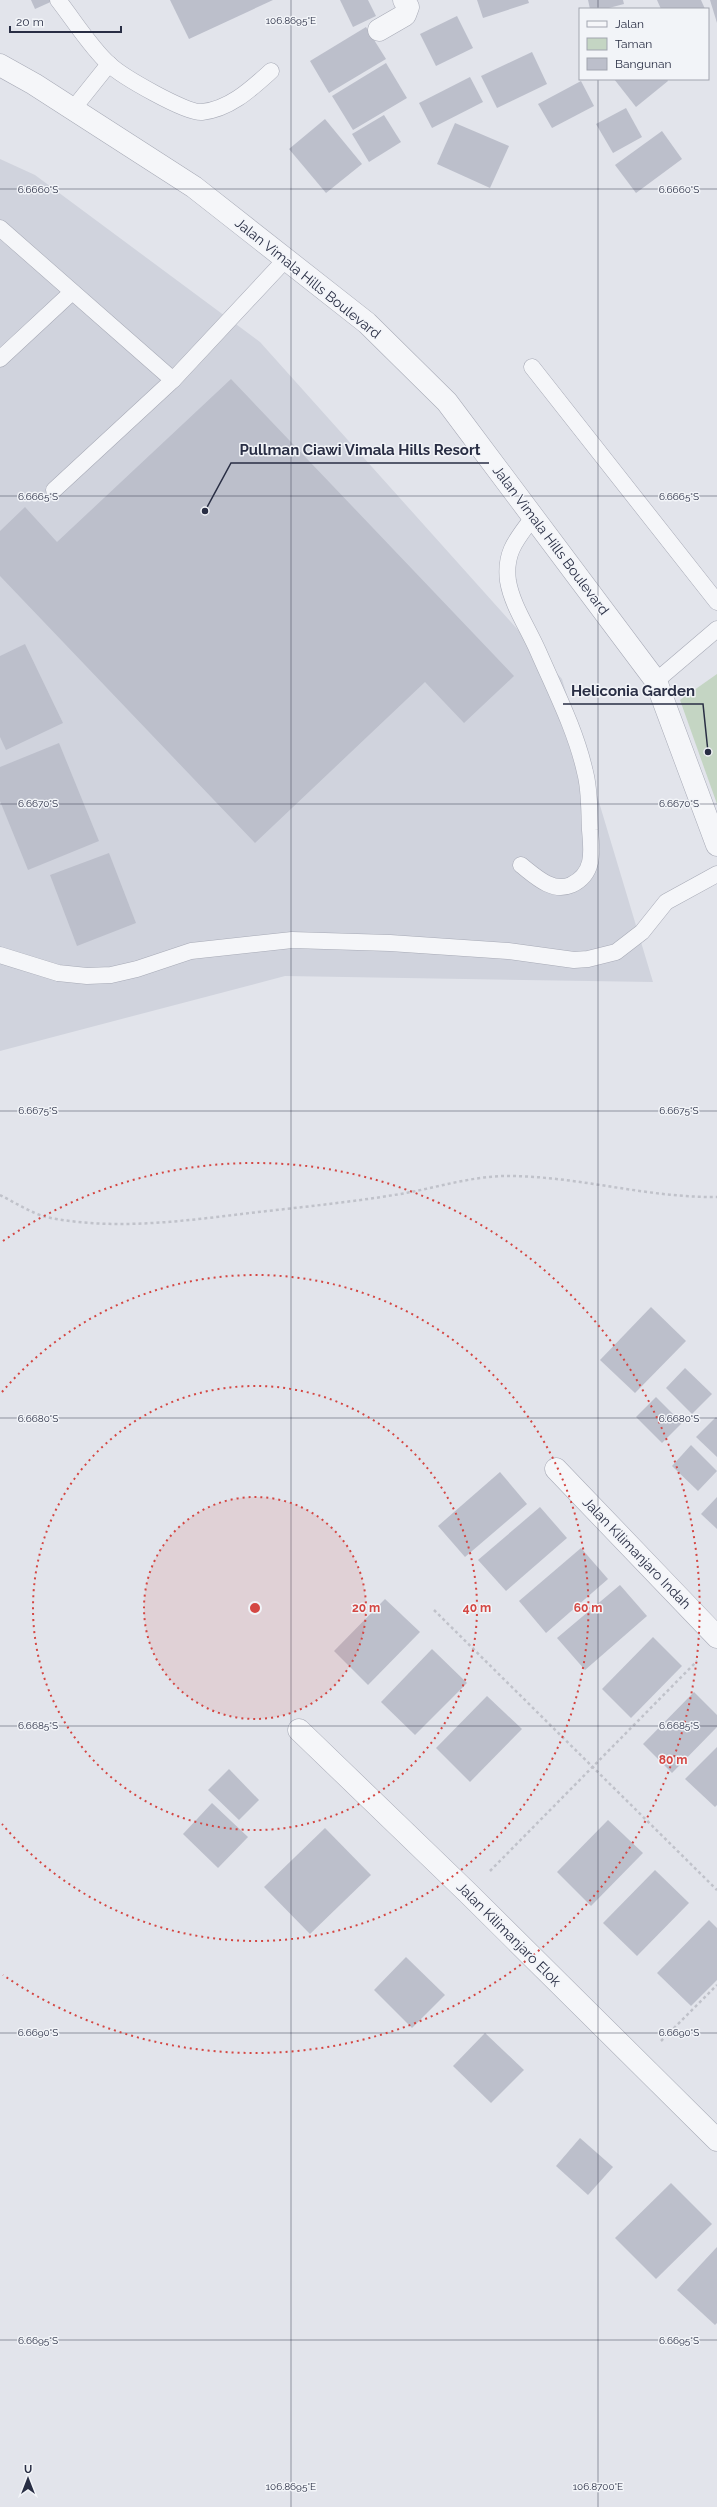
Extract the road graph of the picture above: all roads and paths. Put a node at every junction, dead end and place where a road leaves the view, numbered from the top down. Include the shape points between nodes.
1 (58, 0) edge
2 (404, 0) edge
3 (379, 30) dead end
4 (109, 64) junction
5 (0, 65) edge
6 (271, 71) dead end
7 (73, 109) junction
8 (0, 228) edge
9 (286, 259) junction
10 (71, 293) junction
11 (0, 359) edge
12 (532, 367) dead end
13 (173, 380) junction
14 (54, 490) dead end
15 (534, 516) junction
16 (717, 602) edge
17 (717, 629) edge
18 (656, 681) junction
19 (717, 845) edge
20 (521, 865) dead end
21 (717, 874) edge
22 (0, 955) edge
23 (0, 1195) edge
24 (717, 1197) edge
25 (556, 1469) dead end
26 (434, 1610) dead end
27 (717, 1637) edge
28 (701, 1657) dead end
29 (299, 1730) dead end
30 (592, 1767) junction
31 (717, 1890) edge
32 (468, 1893) junction
33 (717, 1985) edge
34 (639, 2064) junction
35 (717, 2140) edge

1 - 4 lane
2 - 3 street via 408,7 405,15
4 - 6 lane via 160,97 200,113 223,108 253,88
4 - 7 lane
5 - 7 street, Jalan Vimala Hills Boulevard
7 - 9 street, Jalan Vimala Hills Boulevard via 194,187
8 - 10 lane
9 - 13 lane
9 - 15 street, Jalan Vimala Hills Boulevard via 367,323 447,402
10 - 11 lane
10 - 13 lane
12 - 16 lane
13 - 14 lane
15 - 18 street, Jalan Vimala Hills Boulevard
15 - 20 lane via 508,555 508,581 578,746 586,774 591,848 588,872 570,885 559,887 546,884
17 - 18 lane
18 - 19 street, Jalan Vimala Hills Boulevard
21 - 22 lane via 666,902 642,932 616,952 588,959 574,960 508,951 390,943 292,940 191,951 136,969 111,975 87,976 58,973
23 - 24 path via 44,1216 67,1220 138,1224 294,1208 406,1193 457,1181 502,1176 550,1179 686,1198
25 - 27 street, Jalan Kilimanjaro Indah
26 - 30 path
28 - 30 path
29 - 32 street, Jalan Kilimanjaro Elok
30 - 31 path
30 - 32 path
32 - 34 street, Jalan Kilimanjaro Elok
33 - 34 path
34 - 35 street, Jalan Kilimanjaro Elok

